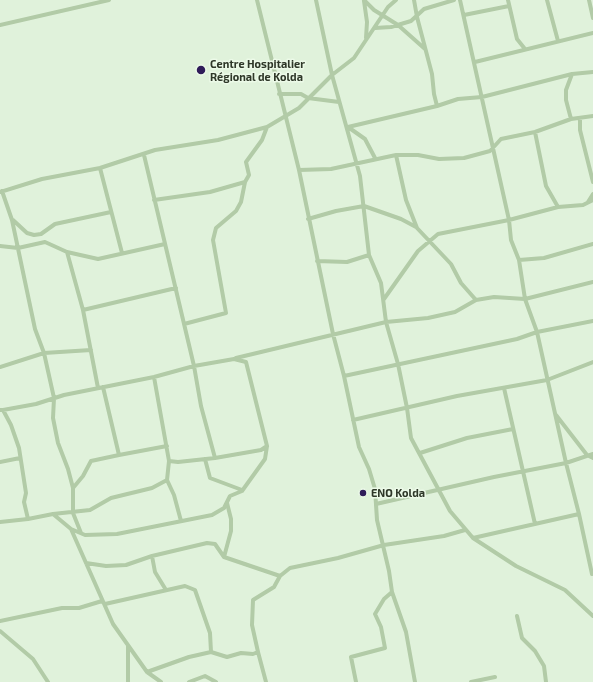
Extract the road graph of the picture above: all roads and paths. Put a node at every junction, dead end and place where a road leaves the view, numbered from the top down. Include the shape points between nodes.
1 (109, 0) edge
2 (257, 0) edge
3 (316, 0) edge
4 (364, 0) edge
5 (396, 0) edge
6 (414, 0) edge
7 (454, 0) edge
8 (460, 0) edge
9 (508, 0) edge
10 (547, 0) edge
11 (589, 0) edge
12 (509, 6) junction
13 (592, 8) edge
14 (383, 15) junction
15 (464, 15) junction
16 (416, 16) junction
17 (593, 18) edge
18 (0, 25) edge
19 (398, 25) junction
20 (375, 28) junction
21 (593, 33) edge
22 (366, 38) junction
23 (558, 41) junction
24 (425, 49) junction
25 (526, 49) junction
26 (475, 62) junction
27 (593, 72) edge
28 (572, 74) junction
29 (332, 75) junction
30 (279, 94) junction
31 (482, 97) junction
32 (308, 98) junction
33 (339, 102) junction
34 (437, 106) junction
35 (593, 116) edge
36 (285, 117) junction
37 (572, 119) junction
38 (580, 119) junction
39 (267, 127) junction
40 (348, 127) junction
41 (535, 132) junction
42 (493, 147) junction
43 (396, 154) junction
44 (144, 155) junction
45 (375, 158) junction
46 (357, 164) junction
47 (100, 168) junction
48 (299, 170) junction
49 (245, 182) junction
50 (593, 182) edge
51 (1, 191) edge
52 (593, 194) edge
53 (154, 200) junction
54 (591, 201) edge
55 (364, 206) junction
56 (558, 207) junction
57 (111, 212) junction
58 (308, 219) junction
59 (12, 220) junction
60 (509, 220) junction
61 (417, 228) junction
62 (428, 241) junction
63 (165, 244) junction
64 (593, 244) edge
65 (0, 246) edge
66 (18, 248) junction
67 (67, 252) junction
68 (122, 253) junction
69 (369, 255) junction
70 (519, 260) junction
71 (317, 261) junction
72 (593, 282) edge
73 (176, 288) junction
74 (384, 299) junction
75 (525, 299) junction
76 (476, 300) junction
77 (83, 310) junction
78 (593, 321) edge
79 (386, 322) junction
80 (184, 324) junction
81 (537, 332) junction
82 (333, 334) junction
83 (91, 350) junction
84 (44, 353) junction
85 (234, 359) junction
86 (593, 362) edge
87 (398, 364) junction
88 (194, 366) junction
89 (0, 367) edge
90 (344, 376) junction
91 (154, 377) junction
92 (547, 380) junction
93 (104, 387) junction
94 (98, 388) junction
95 (504, 388) junction
96 (54, 398) junction
97 (407, 408) junction
98 (2, 410) edge
99 (554, 413) junction
100 (353, 420) junction
101 (513, 429) junction
102 (167, 446) junction
103 (268, 446) junction
104 (420, 452) junction
105 (593, 454) edge
106 (119, 455) junction
107 (587, 455) junction
108 (20, 458) junction
109 (215, 458) junction
110 (593, 458) edge
111 (205, 459) junction
112 (169, 461) junction
113 (0, 462) edge
114 (566, 463) junction
115 (523, 471) junction
116 (167, 480) junction
117 (72, 488) junction
118 (438, 490) junction
119 (242, 491) junction
120 (227, 502) junction
121 (376, 504) junction
122 (73, 513) junction
123 (53, 514) junction
124 (579, 514) junction
125 (28, 518) junction
126 (0, 522) edge
127 (181, 522) junction
128 (535, 524) junction
129 (70, 529) junction
130 (465, 530) junction
131 (80, 533) junction
132 (473, 538) junction
133 (384, 545) junction
134 (152, 556) junction
135 (224, 557) junction
136 (86, 563) junction
137 (592, 574) dead end
138 (280, 576) junction
139 (166, 590) junction
140 (392, 592) junction
141 (104, 603) junction
142 (517, 616) dead end
143 (593, 616) edge
144 (0, 620) edge
145 (0, 631) edge
146 (128, 645) junction
147 (211, 652) junction
148 (258, 652) junction
149 (147, 672) junction
150 (495, 678) dead end
151 (48, 682) edge
152 (128, 682) edge
153 (161, 682) edge
154 (189, 682) edge
155 (216, 682) edge
156 (266, 682) edge
157 (356, 682) edge
158 (415, 682) edge
159 (471, 682) edge
160 (546, 682) edge

1 - 18 street
2 - 30 street
3 - 29 street
4 - 14 street
4 - 22 street
5 - 14 street
6 - 16 street
7 - 16 street via 424,9
8 - 15 street
9 - 12 street
10 - 23 street
11 - 13 street
12 - 15 street
12 - 25 street via 517,39
13 - 17 street
14 - 19 street
14 - 20 street
15 - 26 street
16 - 19 street via 411,21
16 - 24 street
19 - 20 street
19 - 24 street
20 - 22 street
21 - 23 street
22 - 29 street via 354,58
23 - 25 street
24 - 34 street
25 - 26 street
26 - 31 street
27 - 28 street
28 - 31 street
28 - 37 street via 566,90 566,100
29 - 32 street
29 - 33 street
30 - 32 street via 301,94
30 - 36 street
31 - 34 street via 458,99
31 - 42 street
32 - 33 street
32 - 36 street
33 - 40 street
34 - 40 street
35 - 38 street
36 - 39 street
36 - 48 street
37 - 38 street
37 - 41 street
38 - 50 street via 580,130
39 - 44 street via 218,140 162,148
39 - 49 street via 262,140 246,162 248,175
40 - 45 street via 365,139
40 - 46 street
41 - 42 street via 501,138
41 - 56 street via 546,186
42 - 43 street via 490,151 464,158 439,159
42 - 60 street
43 - 45 street
43 - 61 street via 406,200
44 - 47 street
44 - 53 street
45 - 46 street
46 - 48 street via 331,169
46 - 55 street
47 - 51 street via 42,179
47 - 57 street
48 - 58 street
49 - 53 street via 210,192
49 - 80 street via 241,202 236,211 216,228 213,240 226,314
51 - 59 street
52 - 54 street
53 - 63 street
54 - 56 street via 583,205
55 - 58 street
55 - 61 street via 401,219
55 - 69 street
56 - 60 street
57 - 59 street via 55,224 41,234 34,235 27,233
57 - 68 street
58 - 71 street
59 - 66 street
60 - 62 street via 438,234
60 - 70 street via 511,240
61 - 62 street
62 - 74 street
62 - 76 street via 451,264 461,283
63 - 68 street
63 - 73 street
64 - 70 street via 544,258
65 - 66 street
66 - 67 street via 46,242
66 - 84 street via 35,329
67 - 68 street via 98,258
67 - 77 street
69 - 71 street via 347,262
69 - 74 street via 381,283
70 - 75 street
71 - 82 street
72 - 75 street
73 - 77 street
73 - 80 street
74 - 79 street
75 - 76 street via 494,297
75 - 81 street
76 - 79 street via 455,312 428,318
77 - 83 street
78 - 81 street
79 - 82 street
79 - 87 street
80 - 88 street
81 - 87 street via 517,339
81 - 92 street
82 - 85 street
82 - 90 street
83 - 84 street
83 - 94 street
84 - 89 street
84 - 96 street
85 - 88 street
85 - 103 street via 246,362
86 - 92 street
87 - 90 street
87 - 97 street
88 - 91 street
88 - 109 street via 201,406
90 - 100 street
91 - 93 street
91 - 102 street
92 - 95 street
92 - 99 street
93 - 94 street
93 - 106 street
94 - 96 street
95 - 97 street
95 - 101 street
96 - 98 street
96 - 117 street via 53,418
97 - 100 street
97 - 104 street via 411,438
98 - 108 street via 11,425
99 - 107 street
99 - 114 street
100 - 121 street via 359,447 369,469
101 - 104 street via 467,438
101 - 115 street
102 - 106 street
102 - 112 street
103 - 109 street via 261,450
103 - 119 street via 265,459
104 - 118 street
105 - 107 street
106 - 117 street via 91,461 83,476
107 - 110 street
107 - 114 street
108 - 113 street
108 - 125 street
109 - 111 street
111 - 112 street
111 - 119 street via 210,478
112 - 116 street
114 - 115 street
114 - 124 street
115 - 118 street
115 - 128 street
116 - 122 street via 152,488 111,498 90,510
116 - 127 street
117 - 122 street
118 - 121 street
118 - 130 street
119 - 120 street via 230,496
120 - 127 street via 224,508 212,516
120 - 135 street via 231,531
121 - 133 street via 377,520
122 - 123 street
122 - 131 street
123 - 125 street
123 - 129 street
124 - 128 street
124 - 137 street
125 - 126 street
127 - 131 street via 117,534
128 - 132 street
129 - 131 street
129 - 136 street
130 - 132 street
130 - 133 street via 444,536
132 - 143 street via 516,566 565,590
133 - 138 street via 290,568
133 - 140 street
134 - 135 street via 207,543 215,544
134 - 136 street via 126,565
134 - 139 street via 155,572
135 - 138 street
136 - 141 street
138 - 148 street via 274,587 253,600 252,625
139 - 141 street
139 - 147 street via 185,586 195,590 210,633
140 - 157 street via 384,599 375,614 381,627 385,648 351,656
140 - 158 street via 406,632
141 - 144 street
141 - 146 street via 113,624
142 - 160 street via 522,638 535,650 544,666
145 - 151 street via 33,659
146 - 149 street
146 - 152 street
147 - 148 street via 227,657
147 - 149 street
148 - 156 street
149 - 153 street
150 - 159 street
154 - 155 street via 206,676

